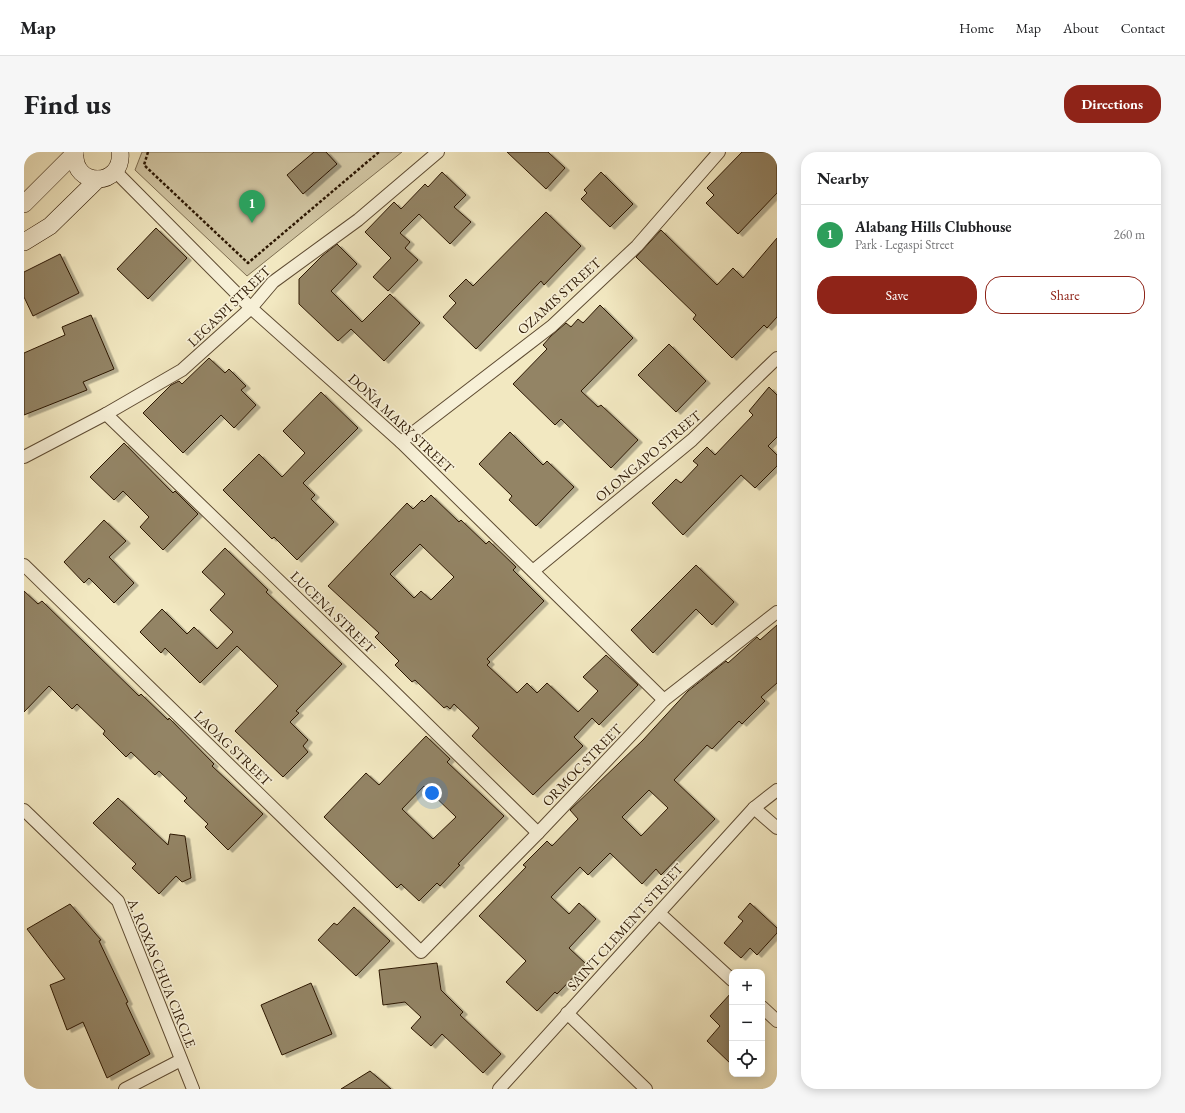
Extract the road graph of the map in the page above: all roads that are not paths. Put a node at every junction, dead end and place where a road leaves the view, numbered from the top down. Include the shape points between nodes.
1 (75, 152) edge
2 (121, 152) edge
3 (438, 152) edge
4 (718, 152) edge
5 (115, 171) junction
6 (98, 179) junction
7 (24, 204) edge
8 (24, 242) edge
9 (251, 308) junction
10 (777, 358) edge
11 (106, 414) junction
12 (401, 442) junction
13 (24, 457) edge
14 (24, 565) edge
15 (533, 571) junction
16 (777, 612) edge
17 (664, 700) junction
18 (777, 790) edge
19 (754, 808) junction
20 (24, 810) edge
21 (777, 828) edge
22 (538, 833) junction
23 (659, 913) junction
24 (421, 952) joint
25 (729, 977) edge
26 (765, 1010) edge
27 (567, 1012) junction
28 (777, 1021) edge
29 (182, 1060) junction
30 (125, 1089) edge
31 (192, 1089) edge
32 (500, 1089) edge
33 (646, 1089) edge

1 - 6 street via 76,166 80,172
1 - 7 street
2 - 5 street via 119,166
3 - 9 street, LEGASPI STREET via 358,220 273,282
4 - 12 street, OZAMIS STREET via 637,246 552,326
5 - 6 street
5 - 9 street, DOÑA MARY STREET
6 - 8 street via 50,226
9 - 11 street, LEGASPI STREET via 182,370
9 - 12 street, DOÑA MARY STREET
10 - 15 street, OLONGAPO STREET via 692,440
11 - 13 street, LEGASPI STREET
11 - 22 street, LUCENA STREET
12 - 15 street, DOÑA MARY STREET
14 - 24 street, LAOAG STREET
15 - 17 street, DOÑA MARY STREET
16 - 17 street, ORMOC STREET
17 - 22 street, ORMOC STREET
18 - 19 street, SAINT CLEMENT STREET
19 - 21 street
19 - 23 street, SAINT CLEMENT STREET
20 - 29 street, A. ROXAS CHUA CIRCLE via 118,901
22 - 24 street, ORMOC STREET
23 - 25 street
23 - 27 street, SAINT CLEMENT STREET
26 - 28 street
27 - 32 street, SAINT CLEMENT STREET
27 - 33 street
29 - 30 street
29 - 31 street, A. ROXAS CHUA CIRCLE

